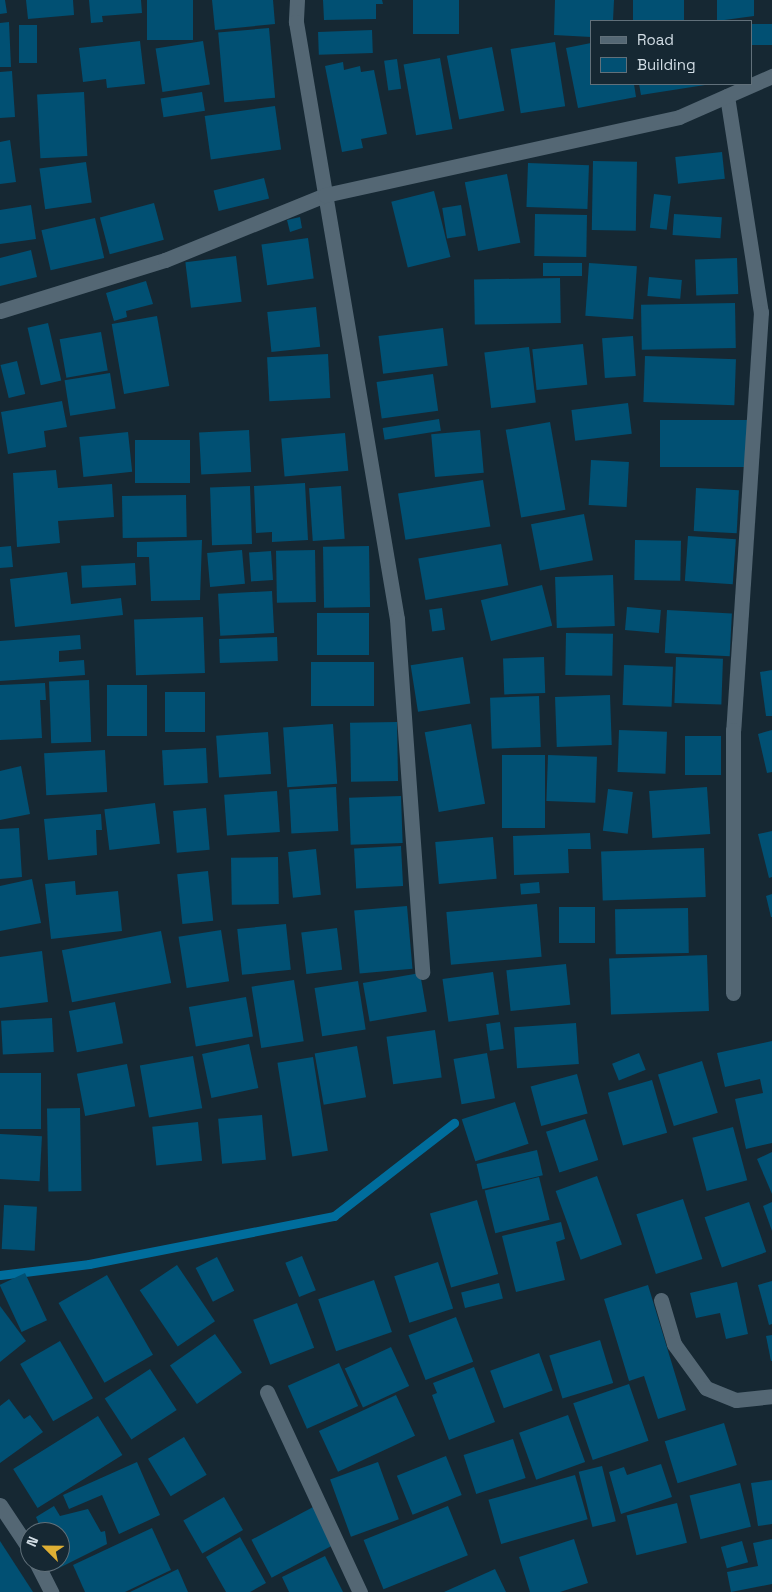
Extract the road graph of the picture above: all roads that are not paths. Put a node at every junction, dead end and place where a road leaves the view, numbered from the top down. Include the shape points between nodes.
1 (297, 0) edge
2 (772, 76) edge
3 (752, 85) edge
4 (752, 85) edge
5 (727, 96) junction
6 (325, 195) junction
7 (0, 311) edge
8 (422, 972) dead end
9 (733, 993) dead end
10 (661, 1300) dead end
11 (267, 1392) dead end
12 (772, 1396) edge
13 (0, 1504) edge
14 (20, 1535) edge
15 (41, 1572) edge
16 (52, 1592) edge
17 (360, 1592) edge

1 - 6 street via 296,22
2 - 4 street
3 - 5 street
5 - 6 street via 679,117 625,131
5 - 9 street via 761,312 733,730
6 - 7 street via 165,260
6 - 8 street via 397,619
10 - 12 street via 674,1344 706,1388 736,1400
11 - 17 street
13 - 14 street
15 - 16 street

